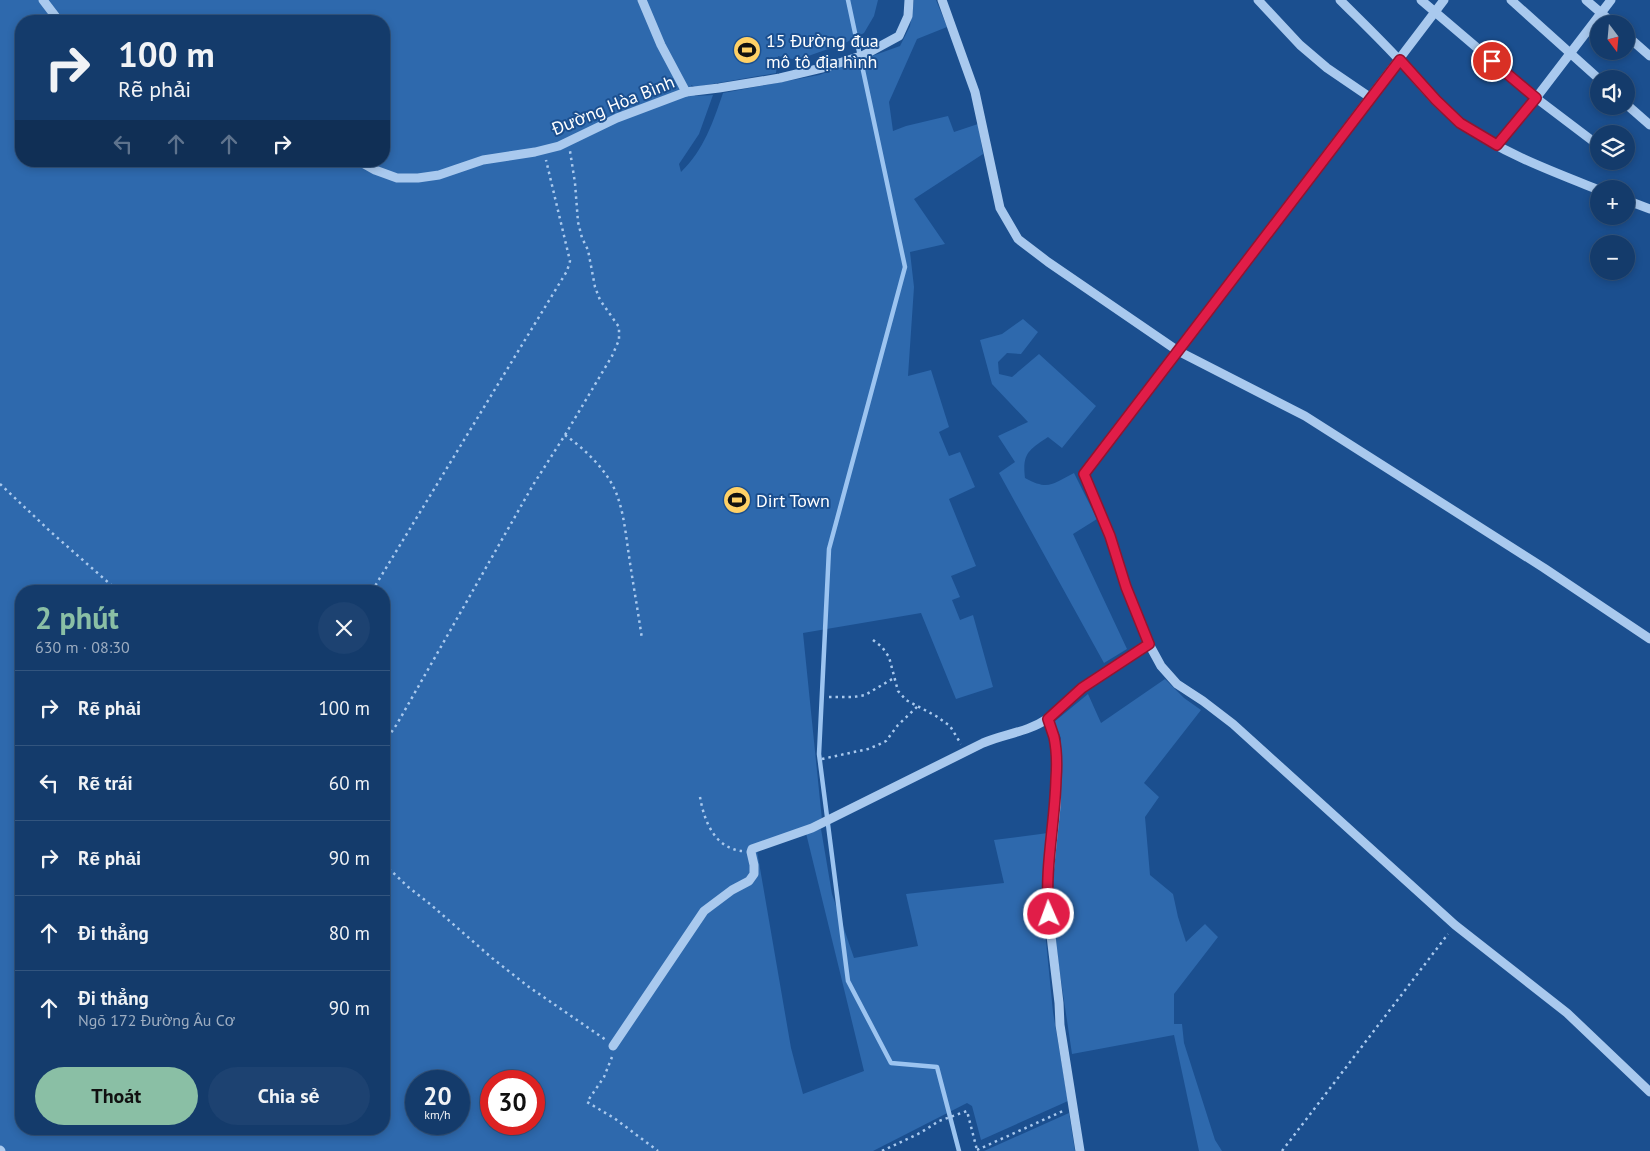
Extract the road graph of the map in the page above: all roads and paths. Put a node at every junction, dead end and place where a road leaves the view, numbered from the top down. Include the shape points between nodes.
1 (43, 0) edge
2 (642, 0) edge
3 (909, 0) edge
4 (942, 0) edge
5 (1258, 0) edge
6 (1421, 0) edge
7 (1444, 0) edge
8 (1511, 0) edge
9 (1586, 0) edge
10 (1611, 0) edge
11 (1346, 2) edge
12 (1434, 13) junction
13 (1601, 13) junction
14 (54, 15) edge
15 (1603, 15) edge
16 (1635, 43) edge
17 (1570, 54) junction
18 (1650, 56) edge
19 (1400, 60) junction
20 (1590, 71) edge
21 (686, 92) junction
22 (1371, 98) junction
23 (1536, 98) junction
24 (1635, 112) edge
25 (1650, 125) edge
26 (1590, 139) edge
27 (570, 142) junction
28 (1497, 145) junction
29 (544, 150) junction
30 (370, 167) edge
31 (1590, 187) edge
32 (1635, 203) edge
33 (1650, 209) edge
34 (1178, 350) junction
35 (565, 435) junction
36 (0, 484) edge
37 (111, 585) edge
38 (376, 585) edge
39 (642, 639) dead end
40 (1650, 639) edge
41 (873, 640) dead end
42 (1149, 644) junction
43 (894, 678) junction
44 (829, 697) dead end
45 (918, 706) junction
46 (1048, 719) junction
47 (390, 735) edge
48 (966, 751) junction
49 (822, 759) dead end
50 (700, 797) dead end
51 (751, 852) junction
52 (390, 870) edge
53 (1455, 925) junction
54 (612, 1046) junction
55 (1650, 1092) edge
56 (1074, 1106) junction
57 (977, 1150) edge
58 (658, 1151) edge
59 (882, 1151) edge
60 (1080, 1151) edge
61 (1282, 1151) edge

1 - 14 street
2 - 21 street
3 - 21 street, Đường Hòa Bình via 908,16 899,36 864,55 780,78
4 - 34 street via 975,92 1000,208 1018,239
5 - 22 street via 1300,45
6 - 12 street
7 - 12 street
8 - 17 street
9 - 13 street
10 - 13 street
11 - 19 street
12 - 19 street
12 - 23 street
13 - 15 street
13 - 17 street
16 - 18 street
17 - 20 street
17 - 23 street
19 - 22 street
19 - 28 street via 1460,123
21 - 27 street, Đường Hòa Bình via 617,118
22 - 34 street
23 - 26 street
23 - 28 street
24 - 25 street
27 - 29 street, Đường Hòa Bình
27 - 35 path via 578,222 588,250 595,287 619,327 619,340
28 - 31 street
29 - 30 street, Đường Hòa Bình via 483,160 439,175 418,178 398,178
29 - 38 path via 570,260 567,272
32 - 33 street
34 - 40 street via 1305,416
34 - 42 street via 1084,474
35 - 39 path via 582,447 617,495
35 - 47 path
36 - 37 path
41 - 43 path via 889,657
42 - 46 street via 1082,688
42 - 53 street via 1161,666 1177,684 1233,724
43 - 44 path via 865,694
43 - 45 path via 898,691
45 - 48 path via 950,726
45 - 49 path via 878,745
46 - 48 street
46 - 56 street via 1057,762 1048,902 1060,1025
48 - 51 street via 812,828
50 - 51 path via 709,830 729,848
51 - 54 street via 754,874 749,881 704,911
52 - 54 path via 492,958
53 - 55 street via 1567,1013
53 - 61 path
54 - 58 path via 609,1065 587,1102
56 - 57 path
56 - 60 street
57 - 59 path via 967,1111 939,1120

